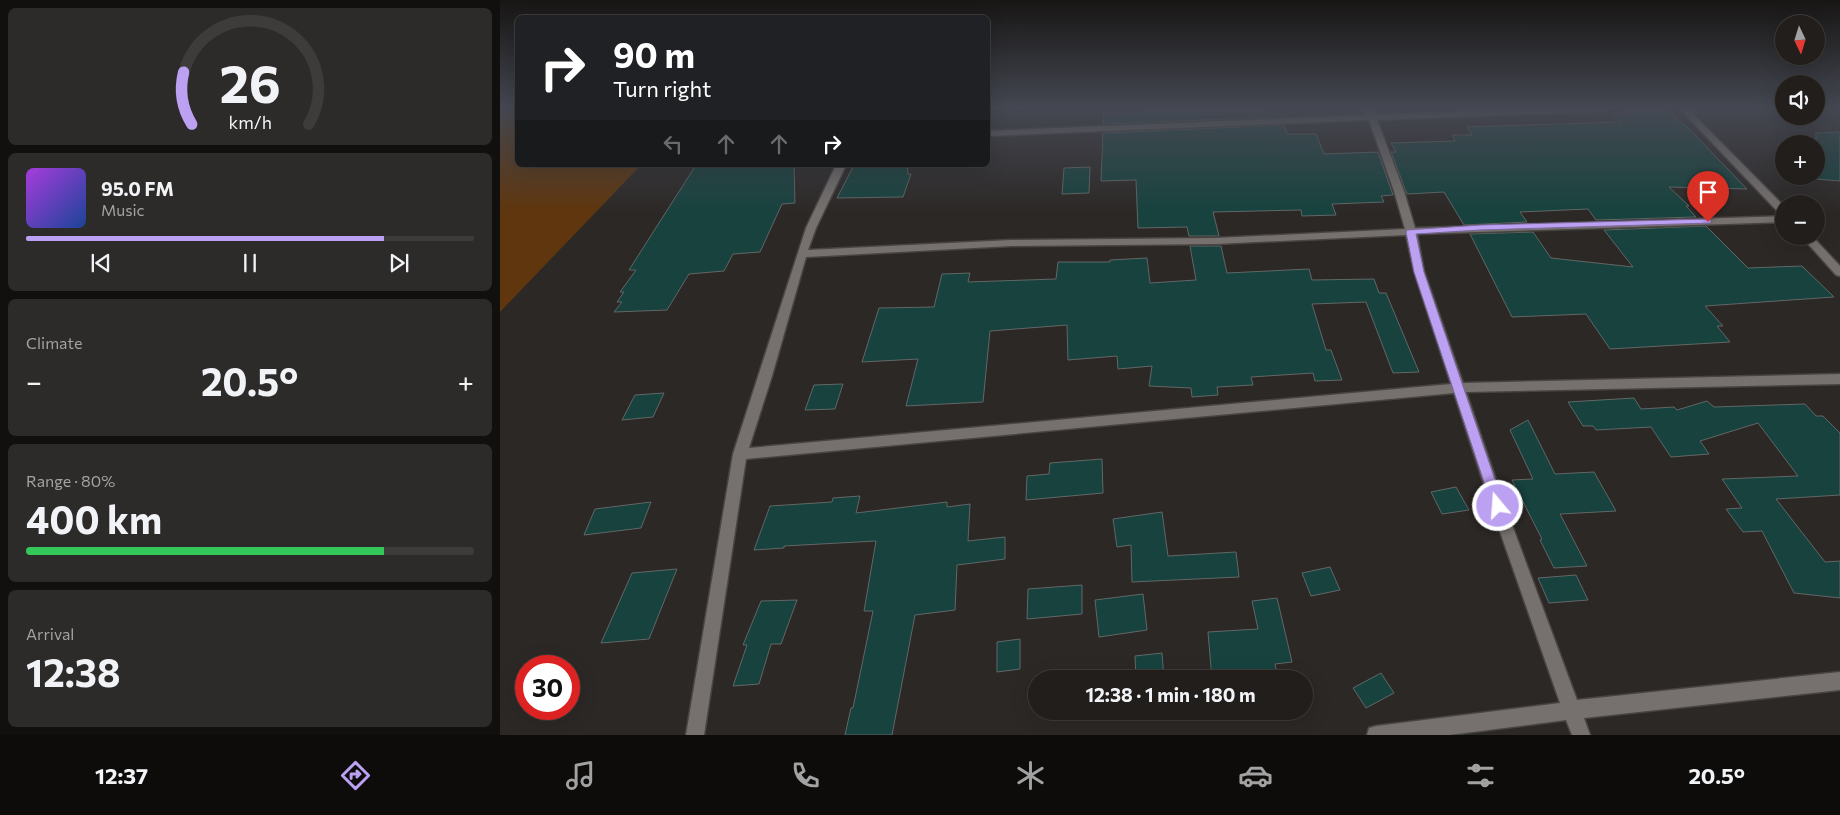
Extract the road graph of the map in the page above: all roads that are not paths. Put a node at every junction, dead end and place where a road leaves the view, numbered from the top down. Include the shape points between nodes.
1 (1381, 143) edge
2 (1717, 143) edge
3 (840, 167) edge
4 (1775, 203) edge
5 (1775, 219) edge
6 (1411, 232) junction
7 (1814, 245) edge
8 (802, 254) junction
9 (1840, 273) edge
10 (1840, 379) edge
11 (1459, 388) junction
12 (740, 454) junction
13 (1840, 681) edge
14 (1573, 710) junction
15 (695, 735) edge
16 (1376, 735) edge
17 (1581, 735) edge

1 - 6 street
2 - 4 street
3 - 8 street
5 - 6 street
6 - 8 street via 1216,241 1011,243
6 - 11 street via 1419,272
7 - 9 street
8 - 12 street
10 - 11 street
11 - 12 street
11 - 14 street via 1498,506
12 - 15 street
13 - 14 street
14 - 16 street
14 - 17 street

